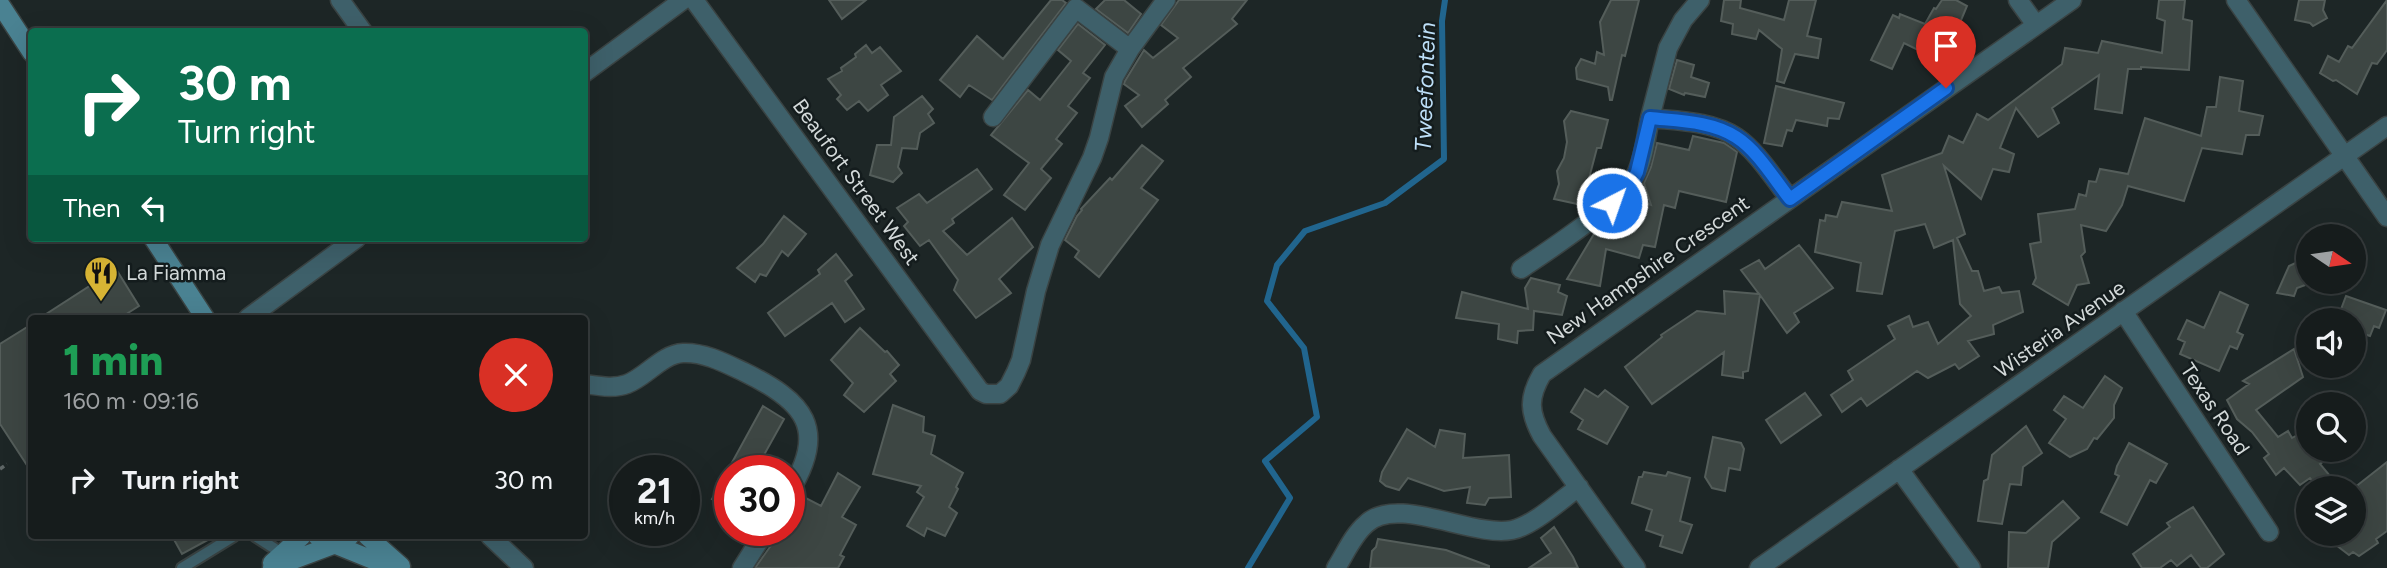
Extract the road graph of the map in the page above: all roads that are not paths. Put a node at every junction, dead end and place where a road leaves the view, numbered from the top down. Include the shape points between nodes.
1 (340, 0) edge
2 (683, 0) edge
3 (694, 0) edge
4 (1166, 0) edge
5 (1700, 0) edge
6 (2018, 0) edge
7 (2072, 0) edge
8 (2236, 0) edge
9 (1079, 4) edge
10 (0, 5) edge
11 (2036, 25) junction
12 (360, 28) edge
13 (28, 47) edge
14 (1130, 48) junction
15 (588, 69) edge
16 (993, 117) dead end
17 (1650, 118) junction
18 (2387, 126) edge
19 (2344, 155) junction
20 (1790, 199) junction
21 (2387, 217) edge
22 (156, 242) edge
23 (352, 242) edge
24 (1521, 269) dead end
25 (2123, 312) junction
26 (203, 315) edge
27 (252, 315) edge
28 (588, 384) edge
29 (805, 460) edge
30 (1899, 469) junction
31 (1579, 486) junction
32 (2269, 532) dead end
33 (229, 539) edge
34 (257, 539) edge
35 (299, 539) edge
36 (370, 539) edge
37 (494, 539) edge
38 (334, 540) edge
39 (756, 546) edge
40 (274, 563) edge
41 (182, 568) edge
42 (393, 568) edge
43 (404, 568) edge
44 (524, 568) edge
45 (743, 568) edge
46 (1336, 568) edge
47 (1636, 568) edge
48 (1759, 568) edge
49 (1971, 568) edge

1 - 12 street
2 - 15 street
3 - 14 street, Beaufort Street West via 986,394 1000,394 1009,386 1021,360 1050,245 1085,176 1114,77
4 - 14 street
5 - 17 street via 1671,41
6 - 11 street
7 - 11 street, New Hampshire Crescent
8 - 19 street
9 - 14 street
9 - 16 street
10 - 13 street
11 - 20 street, New Hampshire Crescent
17 - 20 street via 1710,126 1735,136
17 - 24 street via 1633,180 1612,203
18 - 19 street, Wisteria Avenue
19 - 21 street
19 - 25 street, Wisteria Avenue
20 - 31 street, New Hampshire Crescent via 1542,374 1530,398 1535,423
22 - 26 street
23 - 27 street
25 - 30 street, Wisteria Avenue
25 - 32 street, Texas Road
28 - 29 street via 625,385 680,353 719,360 767,383 795,404 806,424
30 - 48 street, Wisteria Avenue
30 - 49 street
31 - 46 street via 1525,525 1506,531 1400,514 1377,516 1360,530
31 - 47 street, New Hampshire Crescent
33 - 41 lane
34 - 40 lane
35 - 40 street
36 - 43 street
37 - 44 street
38 - 40 street
38 - 42 street
39 - 45 street

